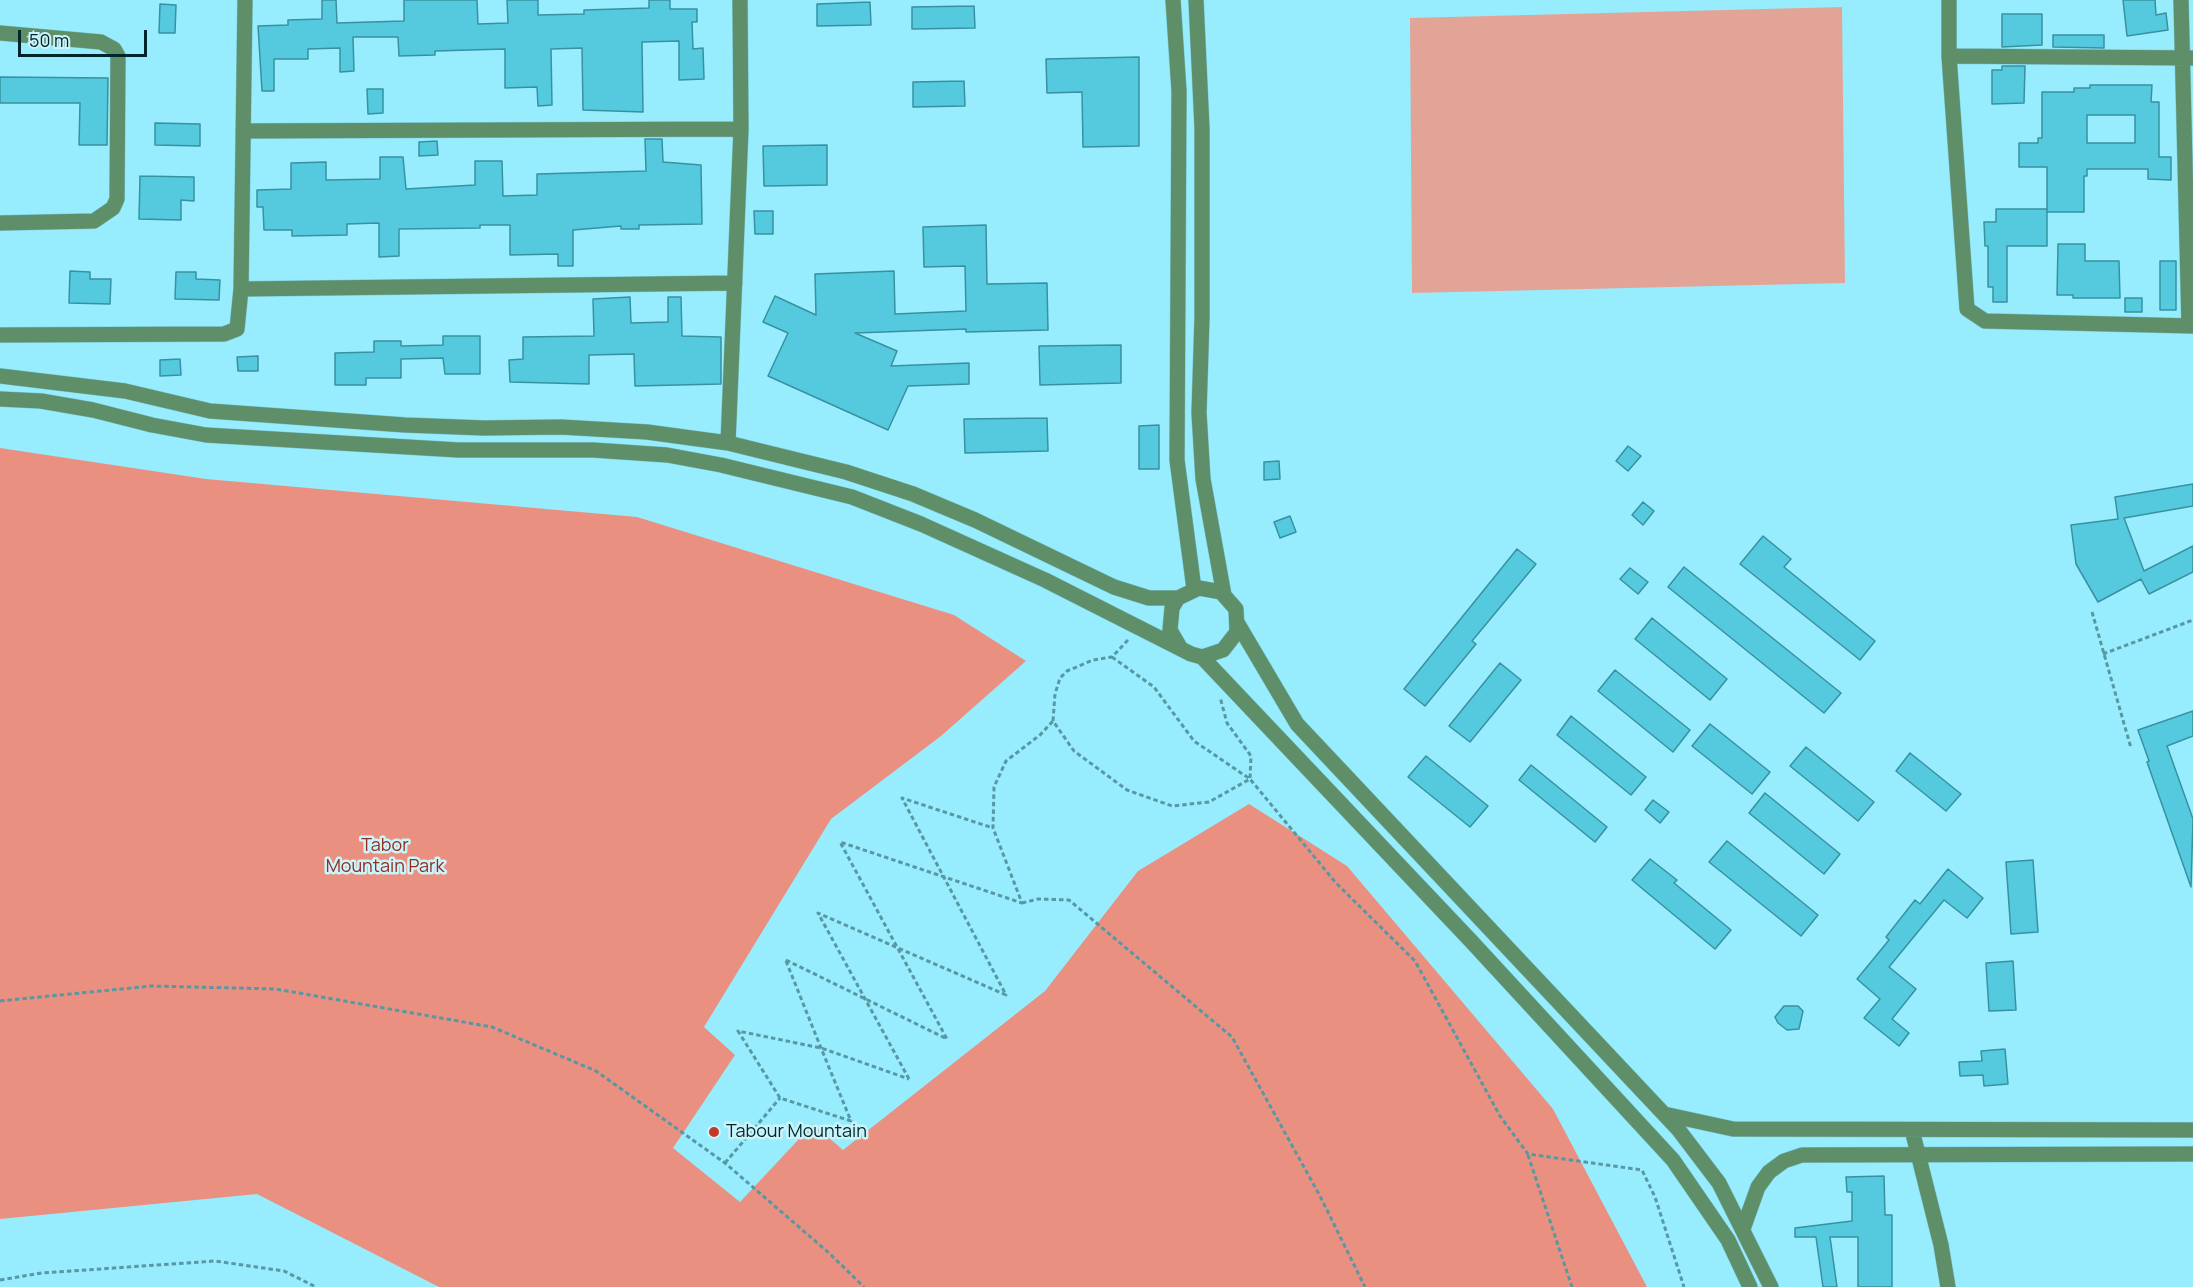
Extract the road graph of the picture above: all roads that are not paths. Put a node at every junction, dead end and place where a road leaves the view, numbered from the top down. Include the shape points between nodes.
1 (245, 0) edge
2 (740, 0) edge
3 (1173, 0) edge
4 (1196, 0) edge
5 (1949, 0) edge
6 (2181, 0) edge
7 (0, 33) edge
8 (1948, 56) junction
9 (2187, 58) edge
10 (741, 129) junction
11 (243, 131) junction
12 (0, 223) edge
13 (735, 283) junction
14 (241, 290) junction
15 (2191, 326) edge
16 (0, 335) edge
17 (0, 376) edge
18 (0, 399) edge
19 (728, 442) junction
20 (1194, 589) junction
21 (1224, 595) junction
22 (1178, 598) junction
23 (1238, 624) junction
24 (1181, 649) junction
25 (1202, 657) junction
26 (1664, 1114) junction
27 (1912, 1130) junction
28 (2193, 1130) edge
29 (1919, 1153) junction
30 (2193, 1154) edge
31 (1743, 1229) junction
32 (1750, 1287) edge
33 (1771, 1287) edge
34 (1948, 1287) edge

1 - 11 street
2 - 10 street
3 - 20 street via 1179,91 1177,460
4 - 21 street via 1202,140 1199,413 1203,479
5 - 8 street
6 - 9 street
7 - 12 street via 100,42 114,49 118,56 117,199 113,208 94,221
8 - 9 street
8 - 15 street via 1967,309 1985,321
9 - 15 street
10 - 11 street
10 - 13 street
11 - 14 street
13 - 14 street
13 - 19 street
14 - 16 street via 237,329 230,334
17 - 19 street via 124,391 210,411 405,425 636,431
18 - 24 street via 93,410 206,435 458,450 603,451 667,455 721,465 852,497 976,547
19 - 22 street via 913,494 1114,587 1149,597
20 - 21 street via 1210,588
20 - 22 street
21 - 23 street via 1236,609
22 - 24 street via 1169,619 1170,630
23 - 25 street via 1223,651
23 - 26 street via 1297,724
24 - 25 street
25 - 32 street via 1673,1160 1728,1240
26 - 27 street via 1732,1129
26 - 31 street via 1719,1184
27 - 28 street
27 - 29 street
29 - 30 street
29 - 31 street via 1827,1153 1784,1161 1758,1187
29 - 34 street
31 - 33 street

